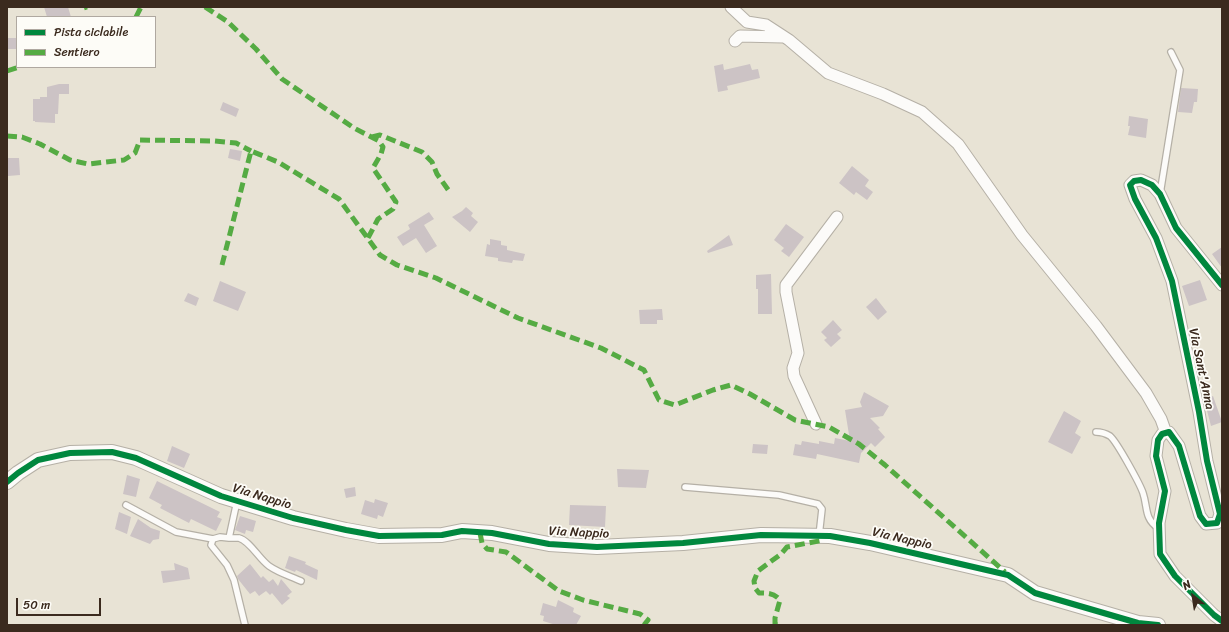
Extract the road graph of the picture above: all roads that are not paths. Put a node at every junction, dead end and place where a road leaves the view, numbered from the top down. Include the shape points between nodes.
1 (731, 7) edge
2 (784, 37) junction
3 (734, 41) dead end
4 (1171, 52) dead end
5 (1160, 194) junction
6 (837, 217) dead end
7 (1222, 286) edge
8 (816, 424) dead end
9 (1096, 432) dead end
10 (1166, 433) junction
11 (7, 482) edge
12 (685, 487) dead end
13 (238, 501) junction
14 (126, 505) dead end
15 (1159, 529) junction
16 (819, 536) junction
17 (229, 538) junction
18 (212, 539) junction
19 (302, 581) dead end
20 (1222, 621) edge
21 (245, 625) edge
22 (1158, 625) edge

1 - 2 street via 747,22 766,25
2 - 3 street via 740,36
2 - 10 street via 828,73 922,112 958,144 1022,235 1096,326 1146,393 1162,419
4 - 5 lane via 1180,70
5 - 7 street, Via Sant'Anna via 1176,228
5 - 10 street, Via Sant'Anna via 1152,185 1141,180 1130,185 1134,199 1156,238 1172,281 1207,462 1220,514 1217,523 1206,524 1200,516 1179,446 1169,432
6 - 8 street via 786,285 798,353 793,368 794,376
9 - 15 lane via 1104,432 1112,438 1143,492 1147,516
10 - 15 street via 1158,440 1156,456 1165,491
11 - 13 street, Via Nappio via 38,460 70,453 112,452 136,458
12 - 16 lane via 779,496 818,504 822,509
13 - 16 street, Via Nappio via 293,518 379,536 492,533 549,544 597,547 683,543 761,535
13 - 17 lane
14 - 18 lane via 176,532
15 - 20 street via 1160,554 1175,576
16 - 22 street, Via Nappio via 870,543 1008,575 1035,593 1138,623
17 - 18 lane
17 - 19 lane via 239,538 251,546 258,557 269,566
18 - 21 lane via 211,545 234,580

